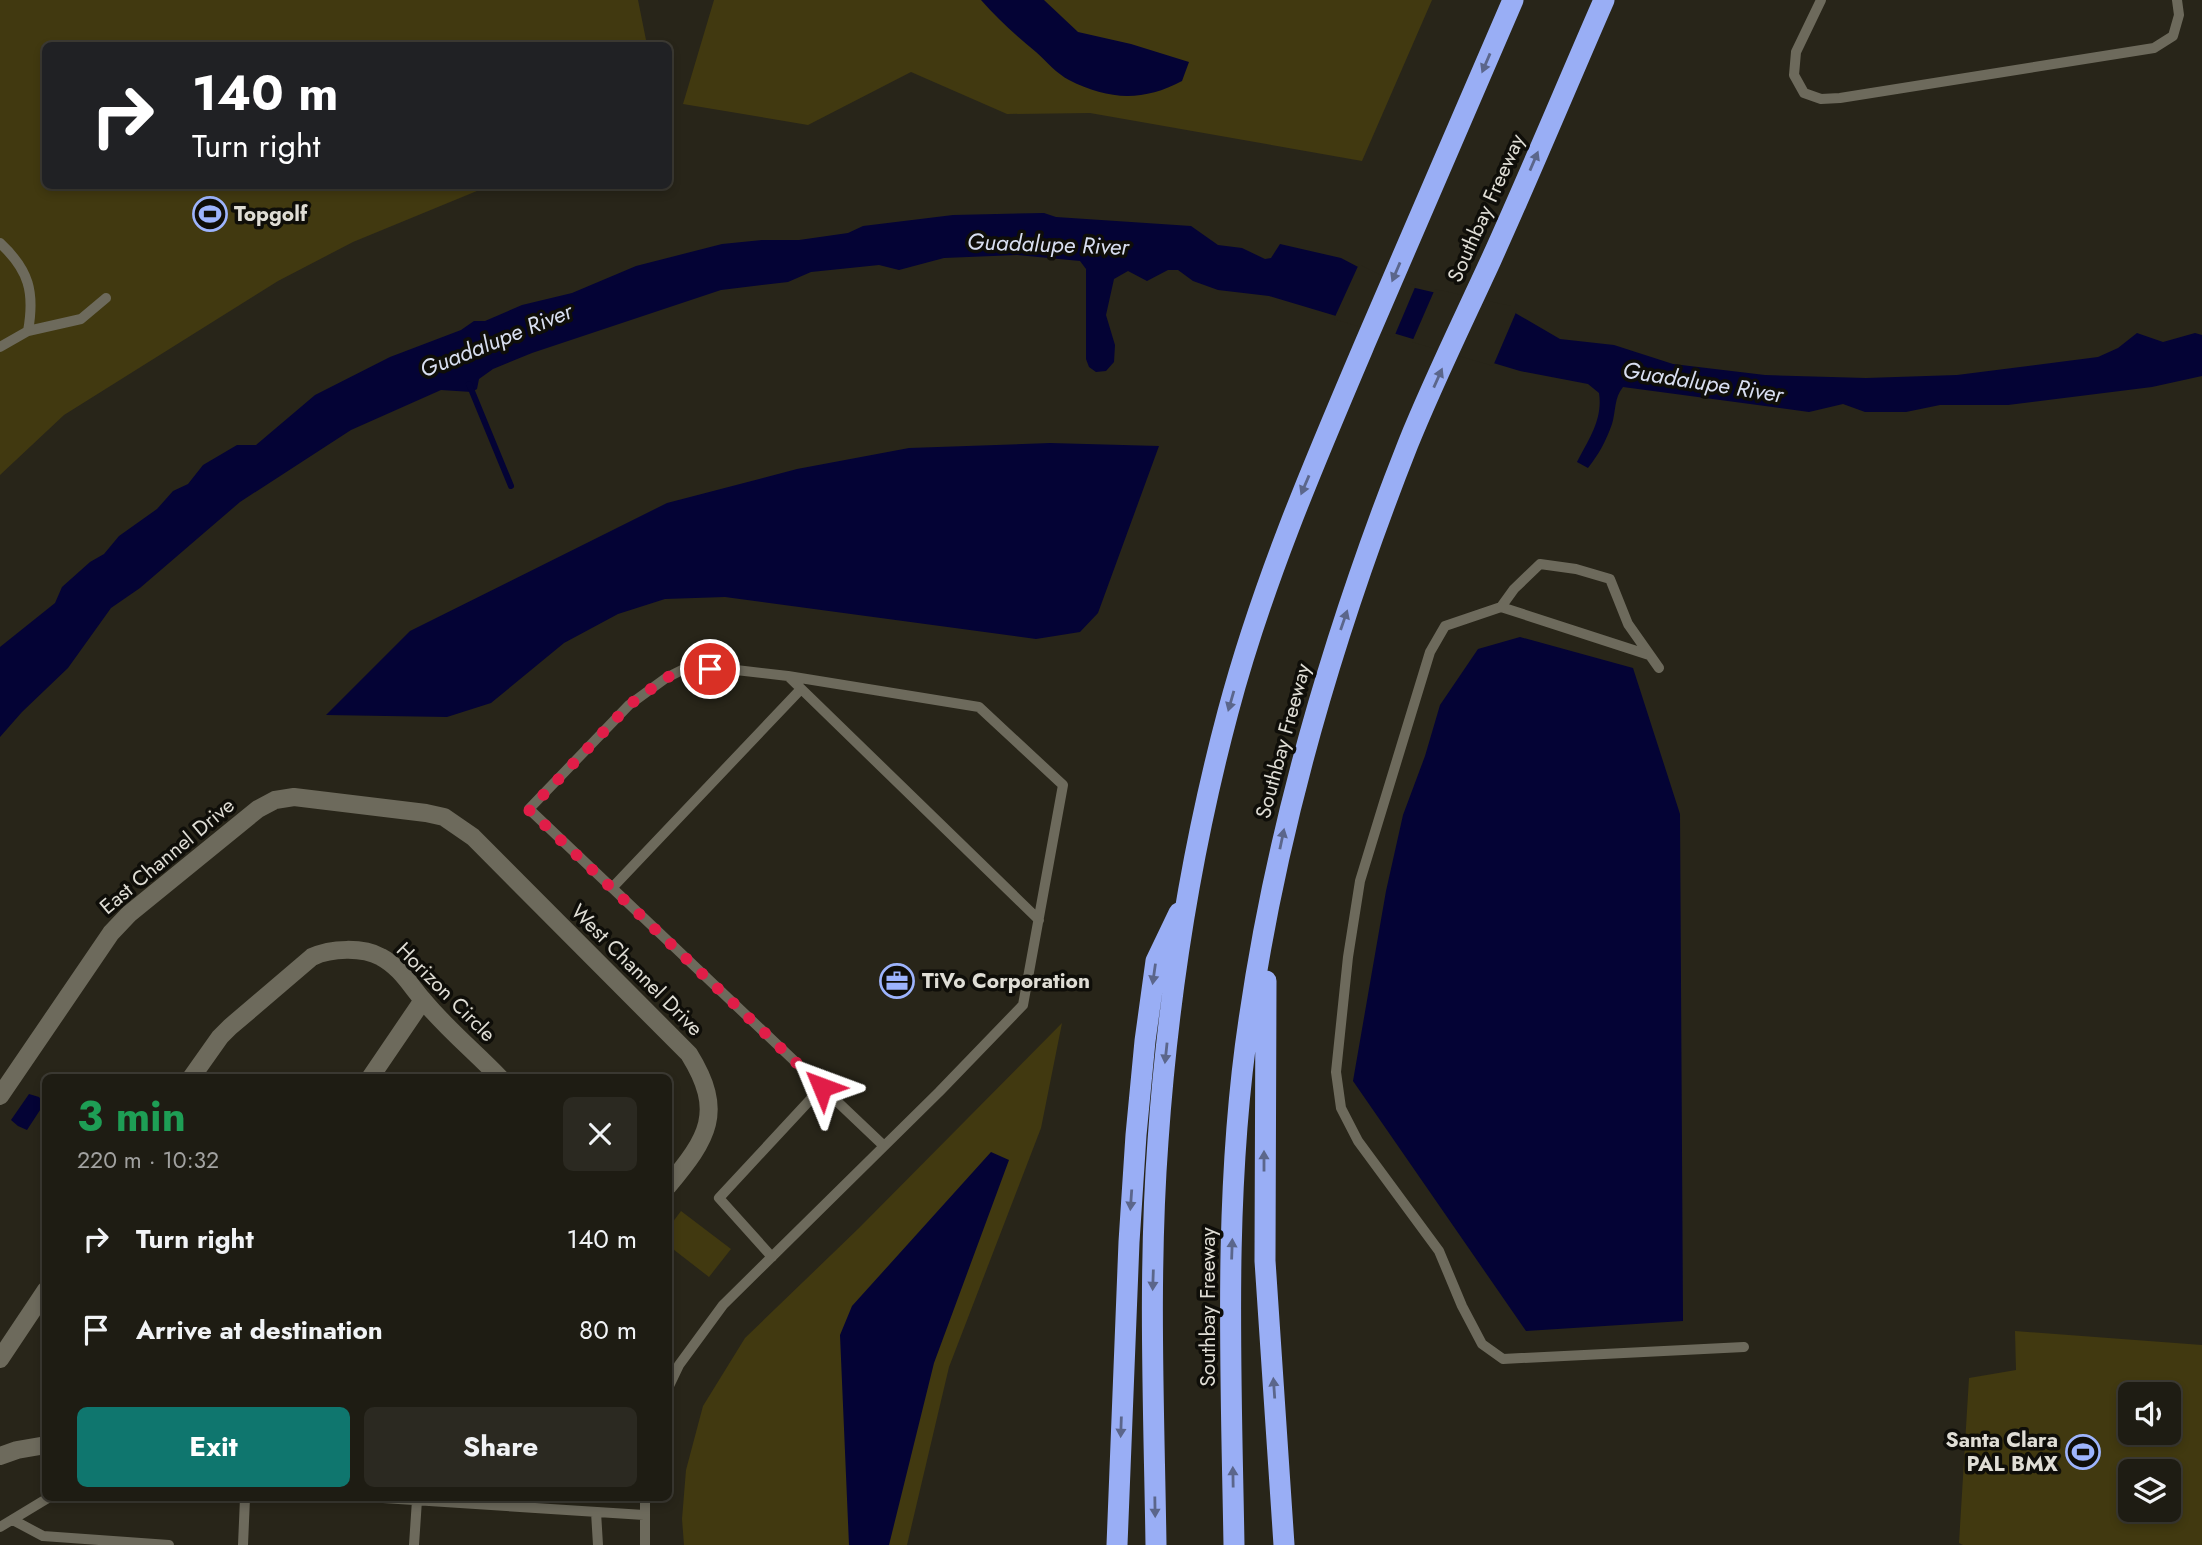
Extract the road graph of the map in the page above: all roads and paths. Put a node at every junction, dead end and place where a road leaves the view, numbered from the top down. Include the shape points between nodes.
1 (1513, 0) edge
2 (1604, 0) edge
3 (1821, 0) edge
4 (2177, 0) edge
5 (0, 243) edge
6 (106, 298) dead end
7 (28, 331) junction
8 (0, 346) edge
9 (1501, 607) junction
10 (1650, 655) junction
11 (1659, 668) dead end
12 (788, 676) junction
13 (801, 688) junction
14 (444, 817) joint
15 (612, 888) junction
16 (1190, 888) junction
17 (1268, 906) junction
18 (1039, 920) junction
19 (423, 1000) junction
20 (194, 1074) edge
21 (373, 1074) edge
22 (496, 1074) edge
23 (822, 1087) junction
24 (0, 1097) edge
25 (884, 1146) junction
26 (672, 1181) edge
27 (772, 1256) junction
28 (42, 1296) edge
29 (1744, 1347) dead end
30 (0, 1359) edge
31 (672, 1380) edge
32 (42, 1446) edge
33 (0, 1456) edge
34 (43, 1501) edge
35 (245, 1501) edge
36 (416, 1501) edge
37 (478, 1501) edge
38 (645, 1501) edge
39 (596, 1512) junction
40 (644, 1515) junction
41 (13, 1520) junction
42 (0, 1527) edge
43 (66, 1542) edge
44 (169, 1545) edge
45 (243, 1545) edge
46 (414, 1545) edge
47 (598, 1545) edge
48 (645, 1545) edge
49 (1117, 1545) edge
50 (1156, 1545) edge
51 (1234, 1545) edge
52 (1284, 1545) edge

1 -> 16 highway via 1279,550 1212,776
17 -> 2 highway, Southbay Freeway via 1325,676 1365,558 1410,440
3 - 4 lane via 1796,52 1794,75 1804,93 1821,99 2154,48 2174,36
5 - 7 lane via 26,276 32,306
6 - 7 lane via 81,319
7 - 8 lane
9 - 10 lane
9 - 10 lane via 1540,564 1610,579 1628,624
9 - 29 lane via 1446,626 1430,652 1360,881 1336,1072 1341,1108 1358,1141 1439,1251 1482,1344 1503,1359
10 - 11 lane
12 - 13 lane
12 - 15 lane via 684,669 666,678 629,705 529,810
12 - 18 lane via 979,707 1063,785
13 - 15 lane
13 - 18 lane
14 - 24 street, East Channel Drive via 294,797 258,809 111,933
14 - 26 street, West Channel Drive via 473,837 690,1054 703,1076 709,1117 693,1156
15 - 23 lane
16 -> 49 highway via 1156,961 1145,1041 1129,1242
16 -> 50 highway via 1170,1018 1158,1142 1152,1292
51 -> 17 highway, Southbay Freeway via 1231,1285 1236,1149 1248,1023
52 -> 17 highway via 1265,1261
18 - 25 lane via 1023,1005
19 - 20 street, Horizon Circle via 381,957 323,951 225,1032
19 - 21 street
19 - 22 street, Horizon Circle
23 - 25 lane
23 - 27 lane via 719,1198
25 - 27 lane
27 - 31 lane via 723,1305
28 - 30 street
32 - 33 street
34 - 41 lane
35 - 45 lane
36 - 46 lane
37 - 39 lane
38 - 40 lane
39 - 40 lane
39 - 47 lane
40 - 48 lane
41 - 42 lane
41 - 43 lane
43 - 44 lane

